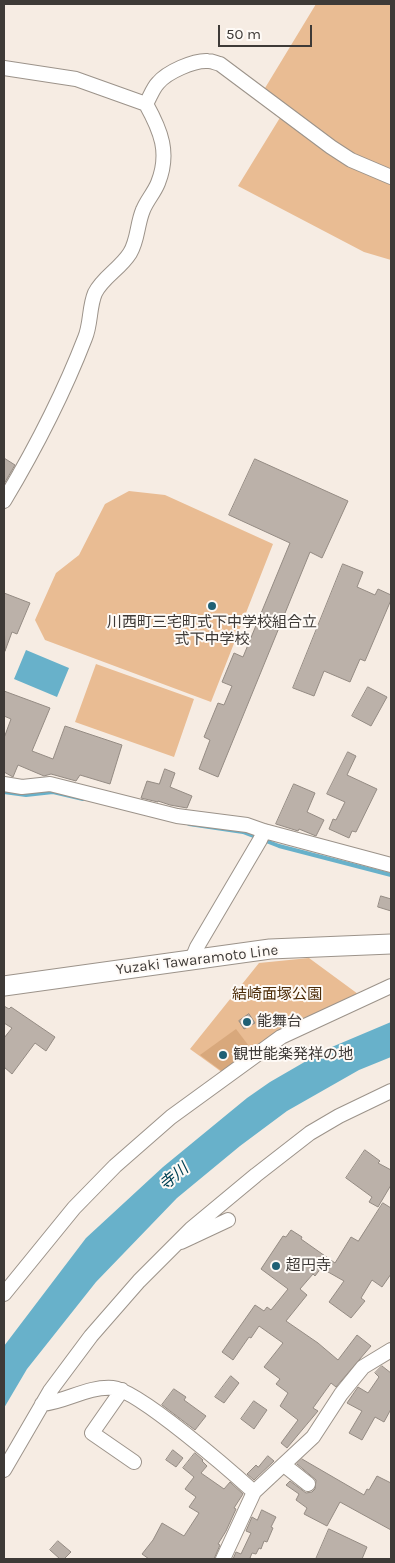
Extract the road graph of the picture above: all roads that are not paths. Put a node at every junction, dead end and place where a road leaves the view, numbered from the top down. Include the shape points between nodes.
1 (4, 68) edge
2 (146, 104) junction
3 (391, 177) edge
4 (4, 502) edge
5 (4, 784) edge
6 (264, 831) junction
7 (391, 865) edge
8 (391, 944) edge
9 (192, 959) junction
10 (4, 986) edge
11 (391, 986) edge
12 (391, 1091) edge
13 (228, 1220) dead end
14 (176, 1244) junction
15 (4, 1294) edge
16 (391, 1350) edge
17 (122, 1390) junction
18 (42, 1404) junction
19 (134, 1462) dead end
20 (284, 1465) junction
21 (4, 1470) edge
22 (308, 1484) dead end
23 (254, 1492) junction
24 (223, 1559) edge

1 - 2 street via 76,79
2 - 3 street via 165,76 195,63 209,61 220,64 331,147 351,160
2 - 4 street via 159,128 164,154 158,183 142,211 130,253 95,293 86,335 71,374 32,454
5 - 6 street via 22,787 50,784 177,816 247,825
6 - 7 street
6 - 9 street
8 - 9 main road, Yuzaki Tawaramoto Line via 270,949
9 - 10 main road, Yuzaki Tawaramoto Line
11 - 15 street via 281,1036 172,1117 115,1166 74,1208
12 - 14 street via 310,1133
13 - 14 street
14 - 18 street via 91,1336
16 - 20 street via 363,1367 313,1437
17 - 18 street via 95,1389
17 - 19 street via 92,1433
17 - 23 street via 144,1403
18 - 21 street
20 - 22 street
20 - 23 street
23 - 24 street

